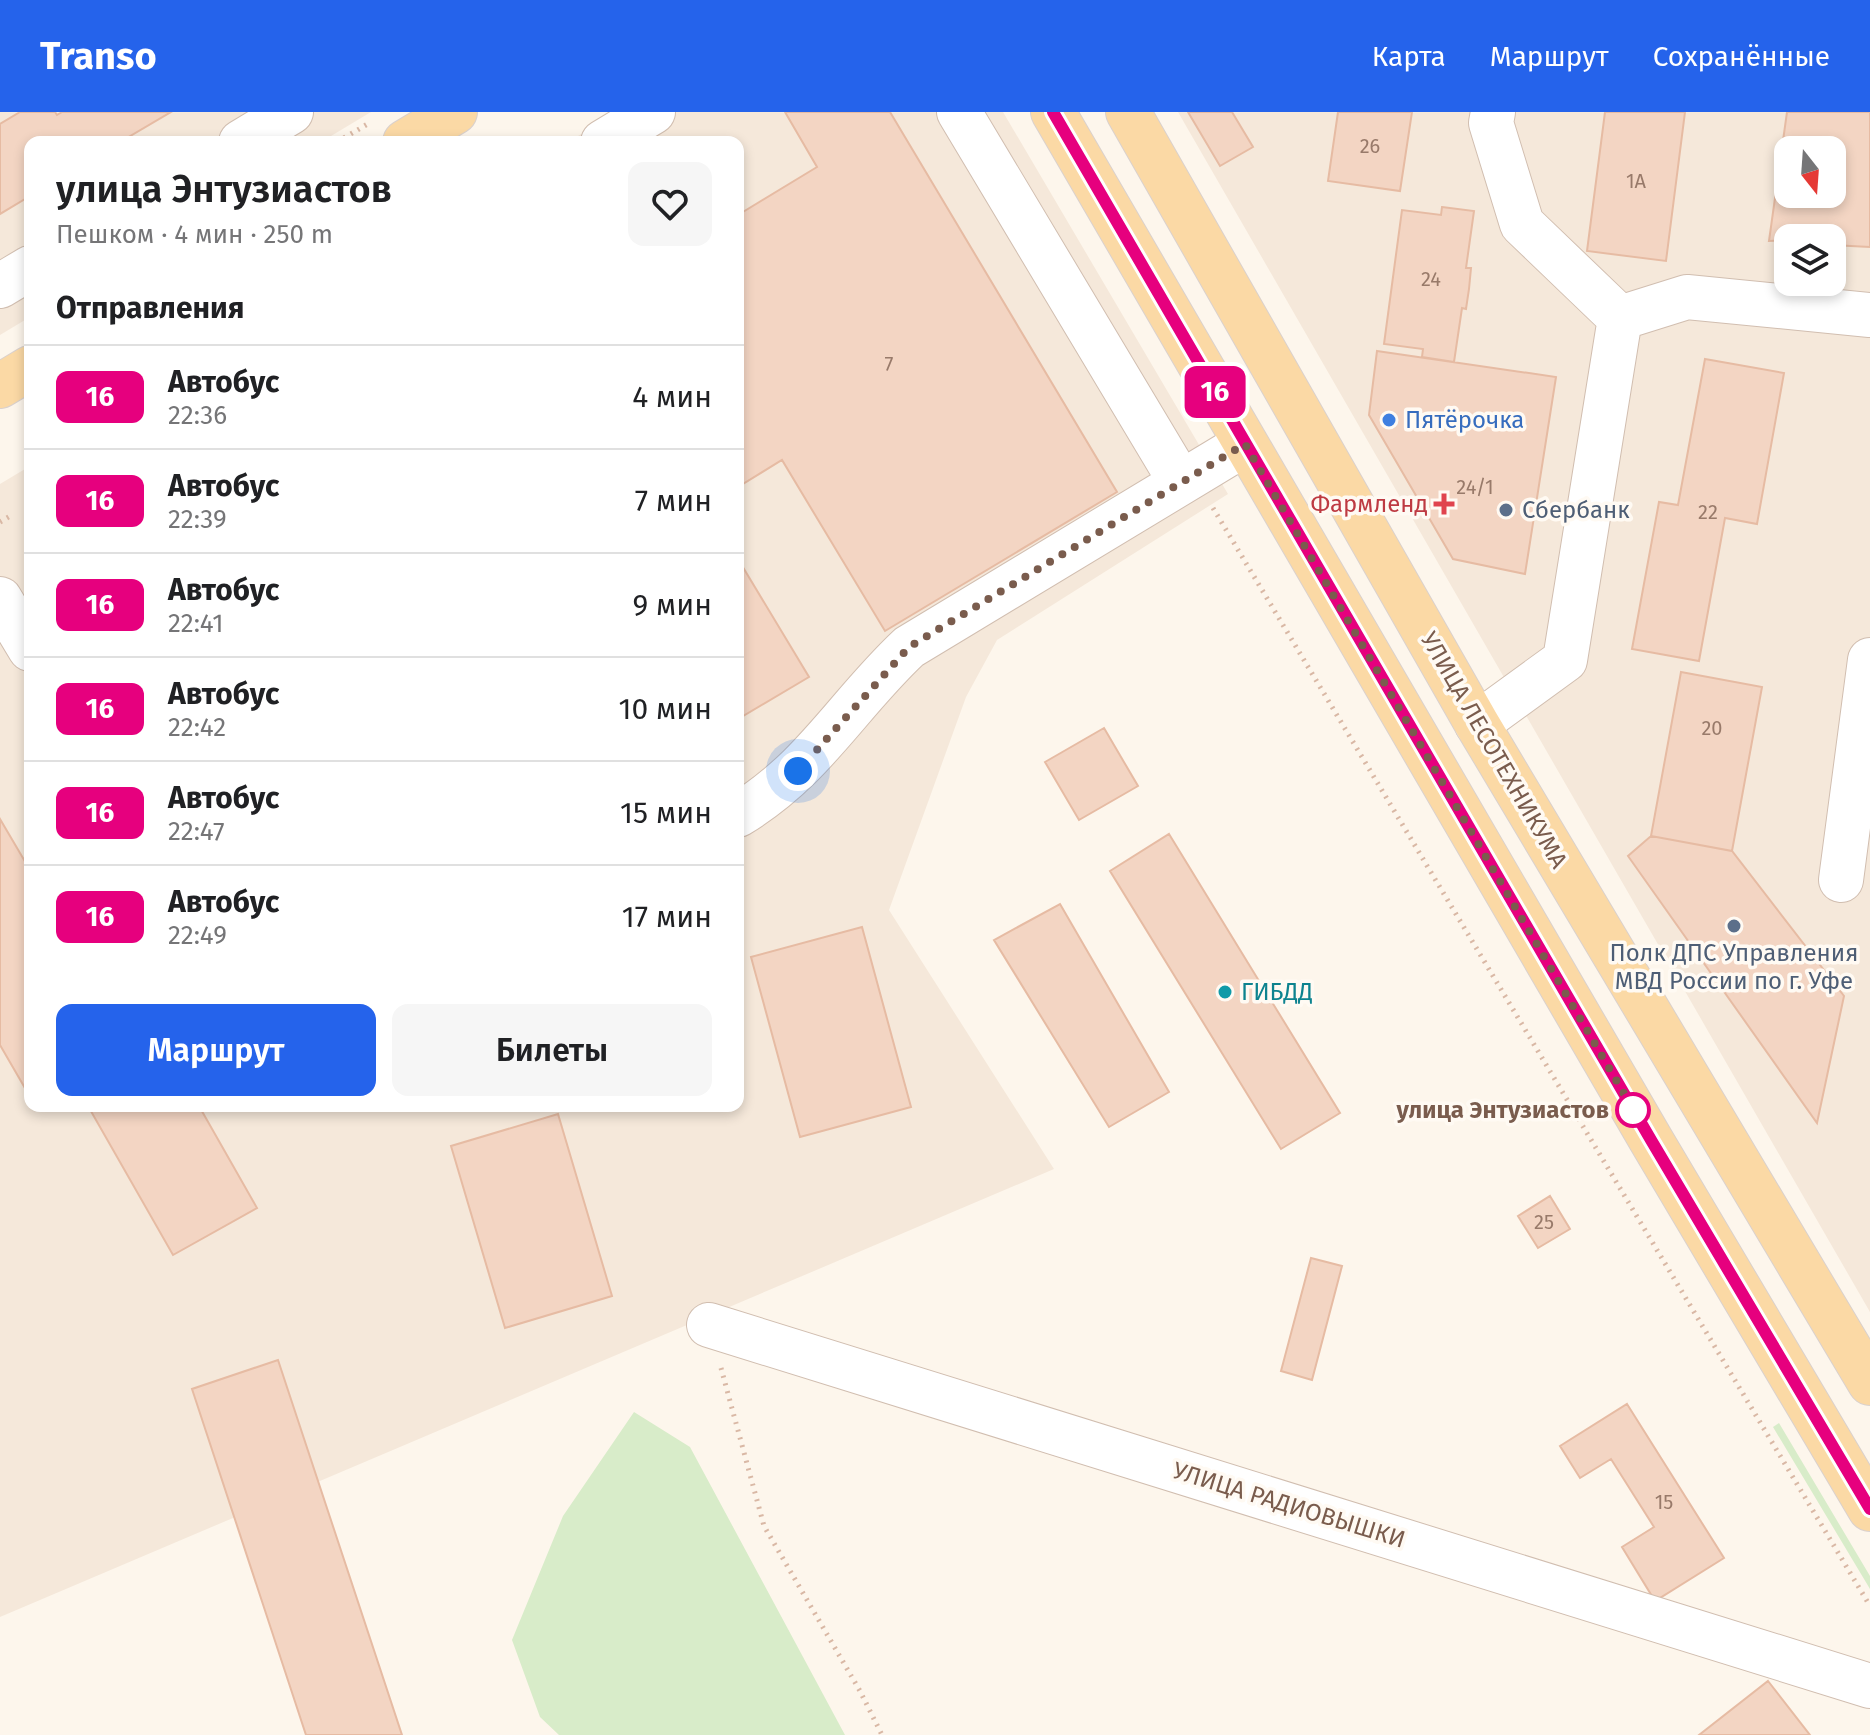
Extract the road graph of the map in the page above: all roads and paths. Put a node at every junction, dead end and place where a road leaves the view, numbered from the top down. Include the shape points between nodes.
1 (455, 112) edge
2 (653, 112) edge
3 (959, 112) edge
4 (1053, 112) edge
5 (1128, 112) edge
6 (1493, 112) edge
7 (390, 131) edge
8 (366, 136) edge
9 (613, 136) edge
10 (24, 272) edge
11 (0, 286) edge
12 (1870, 315) edge
13 (1620, 318) junction
14 (1245, 444) junction
15 (1186, 478) junction
16 (12, 515) dead end
17 (0, 522) edge
18 (0, 599) edge
19 (24, 639) edge
20 (1870, 660) edge
21 (1477, 724) junction
22 (1862, 782) edge
23 (744, 811) edge
24 (1841, 880) dead end
25 (709, 1325) joint
26 (1870, 1383) edge
27 (1870, 1509) edge
28 (1870, 1606) edge
29 (1870, 1686) edge
30 (882, 1735) edge

1 - 7 main road
2 - 9 lane
3 - 15 lane
4 - 14 main road
5 - 21 main road, УЛИЦА ЛЕСОТЕХНИКУМА
6 - 13 lane via 1491,123 1522,224
7 - 8 path
10 - 11 lane
12 - 13 lane via 1687,297
13 - 21 lane via 1565,660
14 - 15 lane
14 - 27 main road
15 - 23 lane via 909,647 812,758
15 - 28 path
16 - 17 path
18 - 19 lane
20 - 22 lane
21 - 26 main road, УЛИЦА ЛЕСОТЕХНИКУМА
22 - 24 lane
25 - 29 lane, УЛИЦА РАДИОВЫШКИ
25 - 30 path via 764,1526

